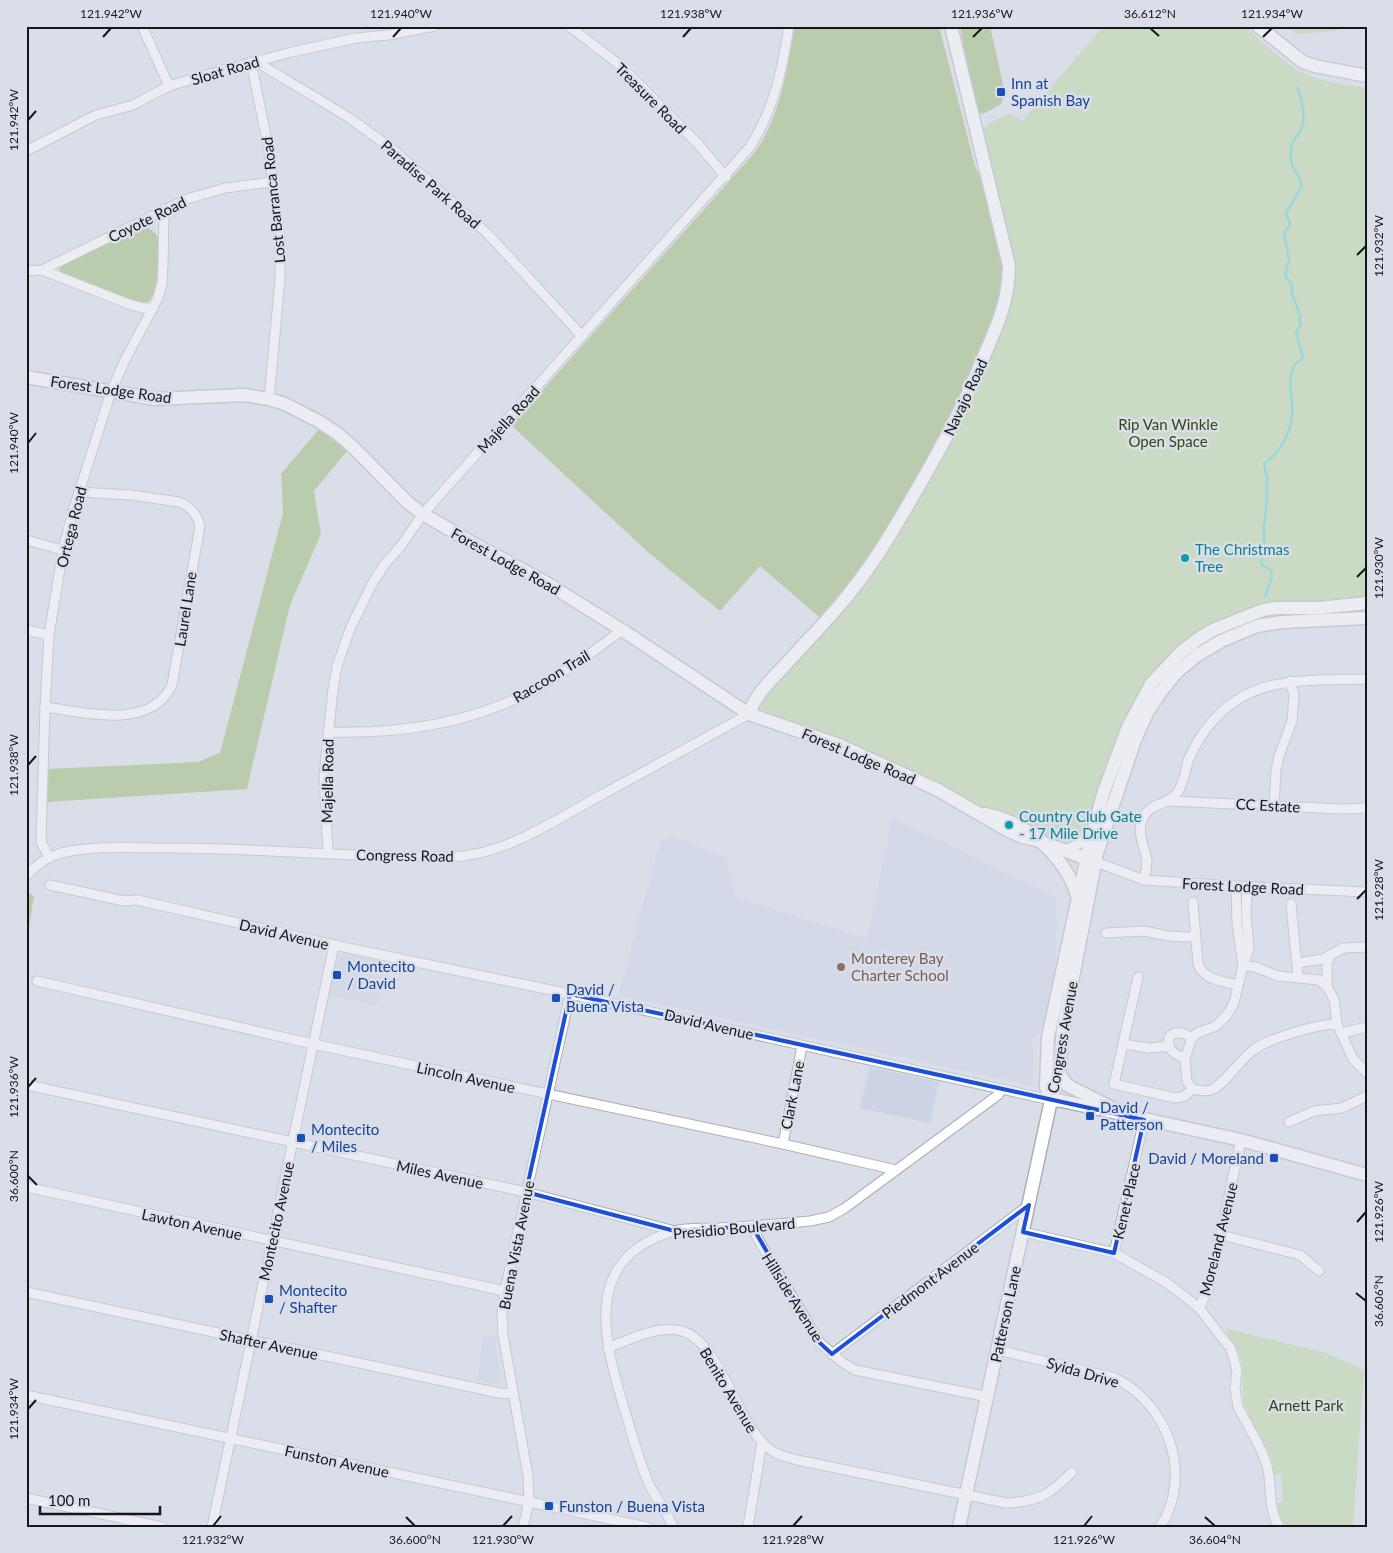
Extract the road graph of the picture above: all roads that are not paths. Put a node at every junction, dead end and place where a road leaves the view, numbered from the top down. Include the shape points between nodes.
1 (142, 26) edge
2 (435, 26) edge
3 (569, 26) edge
4 (790, 26) edge
5 (951, 26) edge
6 (1258, 26) edge
7 (253, 62) junction
8 (1367, 76) edge
9 (169, 86) junction
10 (26, 150) edge
11 (726, 177) junction
12 (272, 182) junction
13 (164, 209) junction
14 (42, 270) junction
15 (26, 271) edge
16 (153, 308) junction
17 (582, 336) junction
18 (26, 377) edge
19 (111, 392) junction
20 (269, 399) junction
21 (79, 492) junction
22 (423, 514) junction
23 (26, 540) edge
24 (63, 550) junction
25 (1367, 603) edge
26 (1367, 618) edge
27 (26, 630) edge
28 (622, 630) junction
29 (49, 635) junction
30 (1367, 680) edge
31 (1290, 681) junction
32 (45, 707) junction
33 (749, 714) junction
34 (328, 732) junction
35 (1169, 800) junction
36 (1274, 806) junction
37 (1367, 808) edge
38 (1094, 823) junction
39 (1037, 840) junction
40 (1062, 850) junction
41 (328, 854) junction
42 (48, 858) junction
43 (1091, 861) junction
44 (29, 873) edge
45 (1144, 880) junction
46 (50, 885) dead end
47 (1236, 886) junction
48 (1247, 887) junction
49 (1367, 892) edge
50 (1078, 899) junction
51 (1193, 902) dead end
52 (1291, 904) dead end
53 (1106, 933) dead end
54 (1196, 936) junction
55 (334, 945) junction
56 (1367, 947) edge
57 (1330, 955) junction
58 (1298, 963) junction
59 (1243, 965) junction
60 (1138, 977) dead end
61 (1298, 977) junction
62 (37, 981) dead end
63 (1238, 985) junction
64 (1327, 987) junction
65 (570, 994) junction
66 (1337, 1024) junction
67 (1367, 1027) edge
68 (1341, 1034) junction
69 (1192, 1038) junction
70 (313, 1044) junction
71 (1124, 1044) junction
72 (802, 1046) junction
73 (1169, 1046) junction
74 (1185, 1056) junction
75 (1367, 1073) edge
76 (1059, 1074) junction
77 (27, 1085) edge
78 (1002, 1089) junction
79 (1192, 1089) junction
80 (547, 1095) junction
81 (1367, 1096) edge
82 (1051, 1100) junction
83 (1127, 1116) junction
84 (1144, 1120) junction
85 (1289, 1122) dead end
86 (1241, 1140) junction
87 (293, 1143) junction
88 (783, 1144) junction
89 (896, 1170) junction
90 (1367, 1175) edge
91 (26, 1187) edge
92 (526, 1192) junction
93 (1029, 1205) junction
94 (752, 1226) junction
95 (676, 1231) junction
96 (1023, 1232) junction
97 (1221, 1235) junction
98 (272, 1241) junction
99 (1114, 1253) junction
100 (1319, 1271) dead end
101 (505, 1291) junction
102 (26, 1292) edge
103 (1199, 1308) junction
104 (250, 1339) junction
105 (608, 1348) junction
106 (998, 1350) junction
107 (832, 1354) junction
108 (512, 1394) junction
109 (26, 1395) edge
110 (988, 1397) junction
111 (230, 1438) junction
112 (762, 1443) junction
113 (1072, 1472) dead end
114 (967, 1494) junction
115 (26, 1498) edge
116 (529, 1502) junction
117 (162, 1527) edge
118 (212, 1527) edge
119 (524, 1527) edge
120 (647, 1527) edge
121 (673, 1527) edge
122 (748, 1527) edge
123 (959, 1527) edge
124 (1160, 1527) edge
125 (1280, 1527) edge

1 - 9 street
2 - 7 street, Sloat Road via 356,38
3 - 11 street, Treasure Road via 621,66
4 - 11 street, Majella Road via 781,76 767,118
5 - 33 street, Navajo Road via 1009,266 1008,293 972,385 903,514 860,579 830,617 766,685 753,702
6 - 8 street via 1304,62
7 - 9 street, Sloat Road
7 - 12 street, Lost Barranca Road
7 - 17 street, Paradise Park Road via 348,117 395,151 487,232
9 - 10 street, Sloat Road via 133,105 96,115
11 - 17 street, Majella Road
12 - 13 street, Coyote Road via 210,191
12 - 20 street, Lost Barranca Road via 281,258
13 - 14 street, Coyote Road
13 - 16 street, Ortega Road via 162,283
14 - 15 street, Coyote Road
14 - 16 street via 131,305
16 - 19 street, Ortega Road
17 - 22 street, Majella Road
18 - 19 street, Forest Lodge Road
19 - 20 street, Forest Lodge Road via 155,398 244,395
19 - 21 street, Ortega Road
20 - 22 street, Forest Lodge Road via 301,412 338,434
21 - 24 street, Ortega Road
21 - 32 street, Laurel Lane via 179,502 194,513 200,526 172,685 163,700 133,714
22 - 28 street, Forest Lodge Road via 545,582
22 - 34 street, Majella Road via 373,582 350,629 337,666
23 - 24 street
24 - 29 street, Ortega Road
25 - 38 street, Congress Avenue via 1263,610 1198,639 1155,678 1141,702 1128,727
26 - 43 street, Congress Avenue via 1257,626 1196,656 1176,673 1147,713 1134,740
27 - 29 street
28 - 33 street, Forest Lodge Road
28 - 34 street, Raccoon Trail via 530,691 485,711 440,724 395,731
29 - 32 street, Ortega Road
30 - 31 street
31 - 35 street via 1256,690 1220,713 1195,746 1181,787
31 - 36 street via 1294,695 1292,721 1277,763
32 - 42 street, Ortega Road via 41,841
33 - 39 street, Forest Lodge Road via 839,745 938,790 1006,830
33 - 41 street, Congress Road via 498,849 473,856 446,857
34 - 41 street, Majella Road via 324,775
35 - 36 street, CC Estate
35 - 45 street via 1152,808 1142,820 1141,836 1147,861
36 - 37 street, CC Estate
38 - 40 street via 1086,839
38 - 43 street, Congress Avenue
39 - 40 street, Forest Lodge Road
39 - 50 street via 1061,864 1075,887
40 - 43 street, Forest Lodge Road
41 - 42 street, Congress Road via 259,849 104,847
42 - 44 street, Congress Road
43 - 45 street, Forest Lodge Road
43 - 50 street, Congress Avenue
43 - 76 street, Congress Avenue via 1063,1029
45 - 47 street, Forest Lodge Road
46 - 55 street, David Avenue via 124,901 137,900
47 - 48 street, Forest Lodge Road
47 - 59 street
48 - 49 street, Forest Lodge Road
48 - 59 street via 1249,949
50 - 82 street, Congress Avenue via 1048,1037 1046,1087
51 - 54 street
52 - 58 street
53 - 54 street via 1144,931 1168,936
54 - 63 street via 1198,964 1204,975
55 - 65 street, David Avenue
55 - 70 street, Montecito Avenue
56 - 57 street via 1343,948
57 - 58 street
57 - 64 street
58 - 61 street
59 - 61 street via 1278,976
59 - 63 street
60 - 71 street
61 - 64 street via 1318,980
62 - 70 street, Lincoln Avenue
63 - 69 street via 1234,1004 1222,1021
64 - 66 street via 1336,1005
65 - 72 street, David Avenue
65 - 80 street, Buena Vista Avenue
66 - 68 street
66 - 79 street via 1296,1032 1262,1045 1214,1088
67 - 68 street
68 - 75 street via 1353,1059
69 - 73 street via 1184,1032 1177,1032 1169,1038
69 - 74 street
70 - 80 street, Lincoln Avenue
70 - 87 street, Montecito Avenue
71 - 73 street via 1149,1048
71 - 79 street via 1114,1084 1175,1098 1185,1096
72 - 78 street, David Avenue
72 - 88 street, Clark Lane
73 - 74 street via 1176,1054
74 - 79 street via 1187,1081
76 - 82 street, Congress Avenue
76 - 83 street via 1066,1084
77 - 87 street, Miles Avenue
78 - 82 street, David Avenue
78 - 89 street, Presidio Boulevard
80 - 88 street, Lincoln Avenue
80 - 92 street, Buena Vista Avenue
81 - 85 street via 1342,1108 1314,1111
82 - 83 street, David Avenue
82 - 93 street, Patterson Lane
83 - 84 street, David Avenue
84 - 86 street, David Avenue
84 - 99 street, Kenet Place
86 - 90 street, David Avenue
86 - 97 street, Moreland Avenue
87 - 92 street, Miles Avenue
87 - 98 street, Montecito Avenue
88 - 89 street, Lincoln Avenue
89 - 94 street, Presidio Boulevard via 828,1217
91 - 98 street, Lawton Avenue
92 - 95 street, Miles Avenue
92 - 101 street, Buena Vista Avenue
93 - 96 street, Patterson Lane
93 - 107 street, Piedmont Avenue
94 - 95 street, Presidio Boulevard
94 - 107 street, Hillside Avenue via 820,1343
95 - 105 street, Presidio Boulevard via 650,1241 618,1266 607,1296
96 - 99 street
96 - 106 street, Patterson Lane
97 - 100 street via 1300,1255
97 - 103 street, Moreland Avenue via 1209,1287
98 - 101 street, Lawton Avenue
98 - 104 street, Montecito Avenue
99 - 103 street
101 - 108 street, Buena Vista Avenue via 502,1323
102 - 104 street, Shafter Avenue
103 - 125 street via 1223,1337 1234,1359 1238,1407 1266,1464 1270,1504
104 - 108 street, Shafter Avenue
104 - 111 street, Montecito Avenue
105 - 112 street, Benito Avenue via 653,1332 675,1330 689,1334 702,1344
105 - 121 street, Presidio Boulevard via 640,1460 650,1486
106 - 110 street, Patterson Lane
106 - 124 street, Syida Drive via 1115,1378 1130,1385 1146,1401 1166,1430 1174,1456 1176,1482
107 - 110 street, Hillside Avenue via 855,1370
108 - 116 street, Buena Vista Avenue via 528,1476
109 - 111 street, Funston Avenue
110 - 114 street, Patterson Lane
111 - 116 street, Funston Avenue
111 - 118 street, Montecito Avenue
112 - 114 street, Benito Avenue via 775,1453 802,1461
112 - 122 street
113 - 114 street, Benito Avenue via 1048,1493 1022,1502
114 - 123 street, Patterson Lane
115 - 117 street
116 - 119 street, Buena Vista Avenue
116 - 120 street, Funston Avenue

